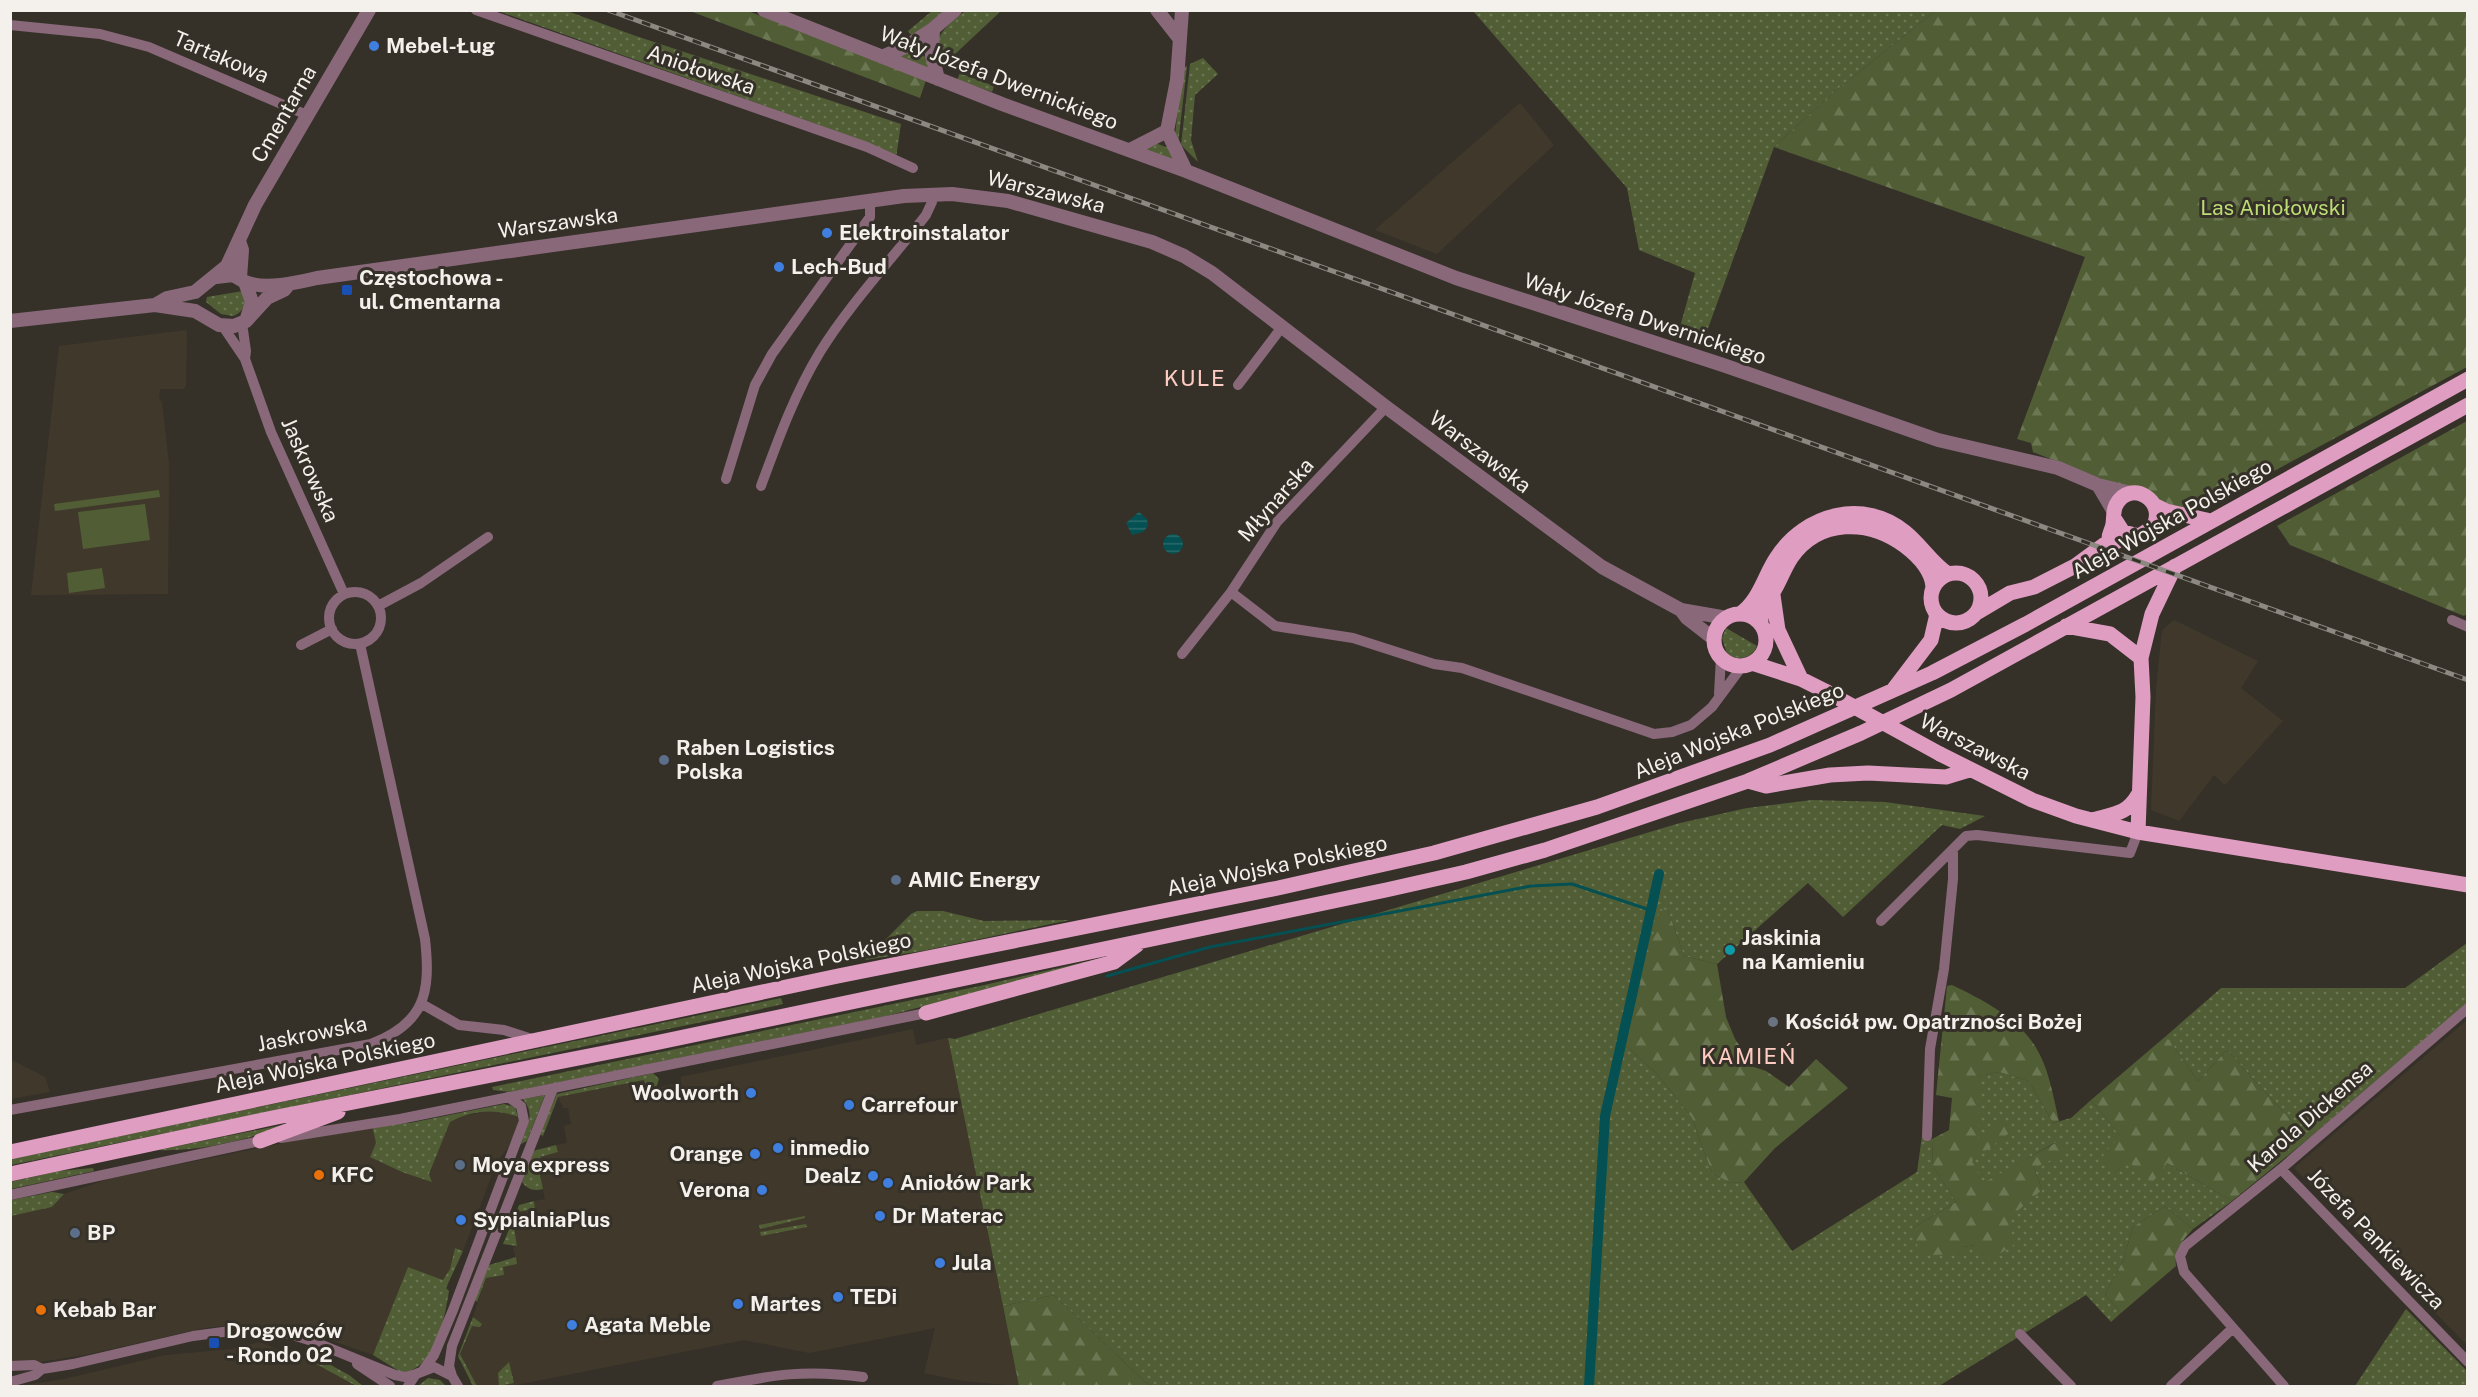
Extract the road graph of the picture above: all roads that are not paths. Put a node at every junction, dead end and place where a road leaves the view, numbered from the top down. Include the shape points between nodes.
1 (369, 10) edge
2 (476, 10) edge
3 (764, 10) edge
4 (955, 10) edge
5 (1157, 10) edge
6 (1182, 10) edge
7 (10, 25) edge
8 (933, 29) junction
9 (1179, 38) junction
10 (882, 57) junction
11 (938, 79) junction
12 (307, 115) junction
13 (1167, 130) junction
14 (1130, 150) junction
15 (913, 168) dead end
16 (1186, 171) junction
17 (932, 194) junction
18 (870, 201) junction
19 (239, 241) junction
20 (243, 280) junction
21 (210, 281) junction
22 (289, 284) junction
23 (156, 305) junction
24 (203, 314) junction
25 (10, 321) edge
26 (244, 322) junction
27 (222, 325) junction
28 (1282, 327) junction
29 (244, 359) junction
30 (2468, 379) edge
31 (1238, 385) dead end
32 (2468, 405) edge
33 (1386, 407) junction
34 (726, 479) dead end
35 (2098, 485) junction
36 (761, 486) dead end
37 (2131, 493) junction
38 (2156, 506) junction
39 (2114, 515) junction
40 (2211, 521) junction
41 (2128, 535) junction
42 (488, 537) dead end
43 (2109, 541) junction
44 (2175, 566) junction
45 (1948, 574) junction
46 (1979, 586) junction
47 (1934, 587) junction
48 (1232, 592) junction
49 (2010, 593) junction
50 (344, 594) junction
51 (1773, 595) junction
52 (378, 606) junction
53 (1681, 610) junction
54 (1977, 612) junction
55 (1937, 614) junction
56 (1733, 616) junction
57 (2452, 620) dead end
58 (1761, 624) junction
59 (2066, 626) junction
60 (2468, 627) edge
61 (332, 629) junction
62 (1714, 639) junction
63 (360, 644) junction
64 (1766, 644) junction
65 (301, 645) dead end
66 (1182, 654) dead end
67 (1721, 657) junction
68 (2141, 658) junction
69 (1747, 664) junction
70 (1798, 673) junction
71 (1891, 692) junction
72 (1719, 694) junction
73 (1969, 770) junction
74 (1748, 781) junction
75 (2138, 795) junction
76 (2092, 820) junction
77 (2138, 832) junction
78 (1953, 849) junction
79 (2468, 885) edge
80 (1881, 921) dead end
81 (1142, 941) junction
82 (422, 1004) junction
83 (2468, 1008) edge
84 (926, 1013) joint
85 (535, 1040) junction
86 (554, 1089) junction
87 (507, 1097) junction
88 (369, 1099) junction
89 (10, 1110) edge
90 (1927, 1136) dead end
91 (260, 1141) junction
92 (10, 1152) edge
93 (2281, 1169) junction
94 (10, 1174) edge
95 (10, 1195) edge
96 (2233, 1328) junction
97 (2020, 1334) dead end
98 (340, 1352) junction
99 (2468, 1362) edge
100 (10, 1366) edge
101 (42, 1369) junction
102 (420, 1371) junction
103 (452, 1376) junction
104 (862, 1377) dead end
105 (10, 1382) edge
106 (390, 1386) edge
107 (408, 1386) edge
108 (458, 1386) edge
109 (717, 1386) edge
110 (2071, 1386) edge
111 (2171, 1386) edge
112 (2284, 1386) edge

1 - 12 street, Cmentarna
2 - 15 street, Aniołowska via 867,147
3 - 10 street, Wały Józefa Dwernickiego
4 - 8 street
5 - 9 street
6 - 9 street
7 - 12 street, Tartakowa via 100,34 149,47
8 - 10 street
8 - 11 street via 932,55
9 - 13 street via 1177,80
10 - 11 street, Wały Józefa Dwernickiego
11 - 14 street, Wały Józefa Dwernickiego
12 - 19 street, Cmentarna via 255,205
13 - 14 street
13 - 16 street
14 - 16 street, Wały Józefa Dwernickiego
16 - 35 street, Wały Józefa Dwernickiego via 1456,278 1938,440 2058,468
17 - 18 street, Warszawska
17 - 28 street, Warszawska via 1008,201 1152,242 1205,268
17 - 36 street via 926,215 848,313 803,381
18 - 22 street, Warszawska
18 - 34 street via 870,217 772,354 755,385
19 - 20 street, Cmentarna
19 - 21 street, Cmentarna via 227,266
20 - 21 street via 233,275
20 - 22 street, Warszawska via 260,286
20 - 26 street via 252,302
21 - 23 street via 195,292 167,298
21 - 24 street via 200,298
22 - 26 street, Warszawska via 267,298
23 - 24 street
23 - 25 street
24 - 27 street
26 - 27 street
26 - 29 street
27 - 29 street
28 - 31 street
28 - 33 street, Warszawska
29 - 50 street, Jaskrowska via 271,432
30 - 40 main road, Aleja Wojska Polskiego
32 - 44 main road, Aleja Wojska Polskiego
33 - 48 street, Młynarska via 1277,522
33 - 53 street, Warszawska via 1593,560
35 - 37 street, Wały Józefa Dwernickiego
35 - 39 street
37 - 38 main road via 2146,495
37 - 39 main road via 2118,502
38 - 40 main road
38 - 41 main road via 2153,527 2139,536
39 - 41 main road via 2119,528
39 - 43 main road
40 - 71 main road, Aleja Wojska Polskiego via 2026,624
41 - 43 main road via 2114,543
42 - 52 street via 421,583
43 - 49 main road via 2075,566 2034,587
44 - 59 main road, Aleja Wojska Polskiego
44 - 68 main road via 2152,614
45 - 46 main road via 1969,576
45 - 47 main road
45 - 56 main road via 1891,523 1866,514 1832,516 1795,535 1775,560 1750,606
46 - 49 main road
46 - 54 main road via 1982,599
47 - 51 main road via 1927,569 1908,549 1881,531 1852,526 1822,532 1800,546
47 - 55 main road via 1931,600
48 - 66 street, Młynarska
48 - 72 street via 1275,626 1353,638 1434,664 1462,668 1654,734 1691,725
49 - 54 main road
50 - 52 street via 360,592 374,599
50 - 61 street via 330,609
51 - 58 main road via 1764,604
51 - 70 main road via 1778,630
52 - 63 street via 379,629
53 - 56 street, Warszawska
53 - 62 street, Warszawska
54 - 55 main road via 1959,623 1945,621
55 - 71 main road via 1931,640
56 - 58 main road via 1748,615
56 - 62 main road via 1716,631
57 - 60 street
58 - 64 main road
59 - 68 main road via 2110,634
59 - 74 main road, Aleja Wojska Polskiego via 1951,690
61 - 63 street via 347,643
61 - 65 street
62 - 67 main road
63 - 82 street via 425,939 428,970
64 - 69 main road via 1758,658
64 - 70 main road, Warszawska
67 - 69 main road via 1735,665
67 - 72 street
68 - 75 main road
69 - 70 main road, Warszawska
69 - 72 street via 1736,671
70 - 73 main road, Warszawska, bridge
71 - 85 main road, Aleja Wojska Polskiego via 1770,745 1658,787 1434,853
73 - 74 main road via 1946,777 1868,772 1766,786
73 - 76 main road, Warszawska via 2032,800
74 - 81 main road, Aleja Wojska Polskiego via 1545,850 1466,872
75 - 76 main road via 2123,812
75 - 77 main road
76 - 77 main road, Warszawska
77 - 78 street via 2130,853 1977,835 1966,836
77 - 79 main road, Warszawska
78 - 80 street
78 - 90 street via 1944,969 1930,1049
81 - 84 main road via 1114,962
81 - 88 main road, Aleja Wojska Polskiego via 645,1046
82 - 85 street via 459,1025 504,1030
82 - 89 street, Jaskrowska via 401,1029 370,1044
83 - 93 street, Karola Dickensa
84 - 86 street
85 - 92 main road, Aleja Wojska Polskiego
86 - 87 street
86 - 103 street via 452,1346
87 - 91 street
87 - 102 street via 521,1106 524,1121 453,1310 434,1355
88 - 91 main road
88 - 94 main road, Aleja Wojska Polskiego
91 - 95 street
93 - 96 street, Karola Dickensa via 2185,1246 2180,1256 2184,1272
93 - 99 street, Józefa Pankiewicza
96 - 111 street
96 - 112 street
97 - 110 street
98 - 101 street via 289,1334 238,1330
98 - 102 street via 395,1375 405,1377
98 - 106 street
100 - 101 street via 34,1365
101 - 105 street
102 - 103 street via 434,1367
102 - 107 street
103 - 108 street
104 - 109 street via 791,1372

